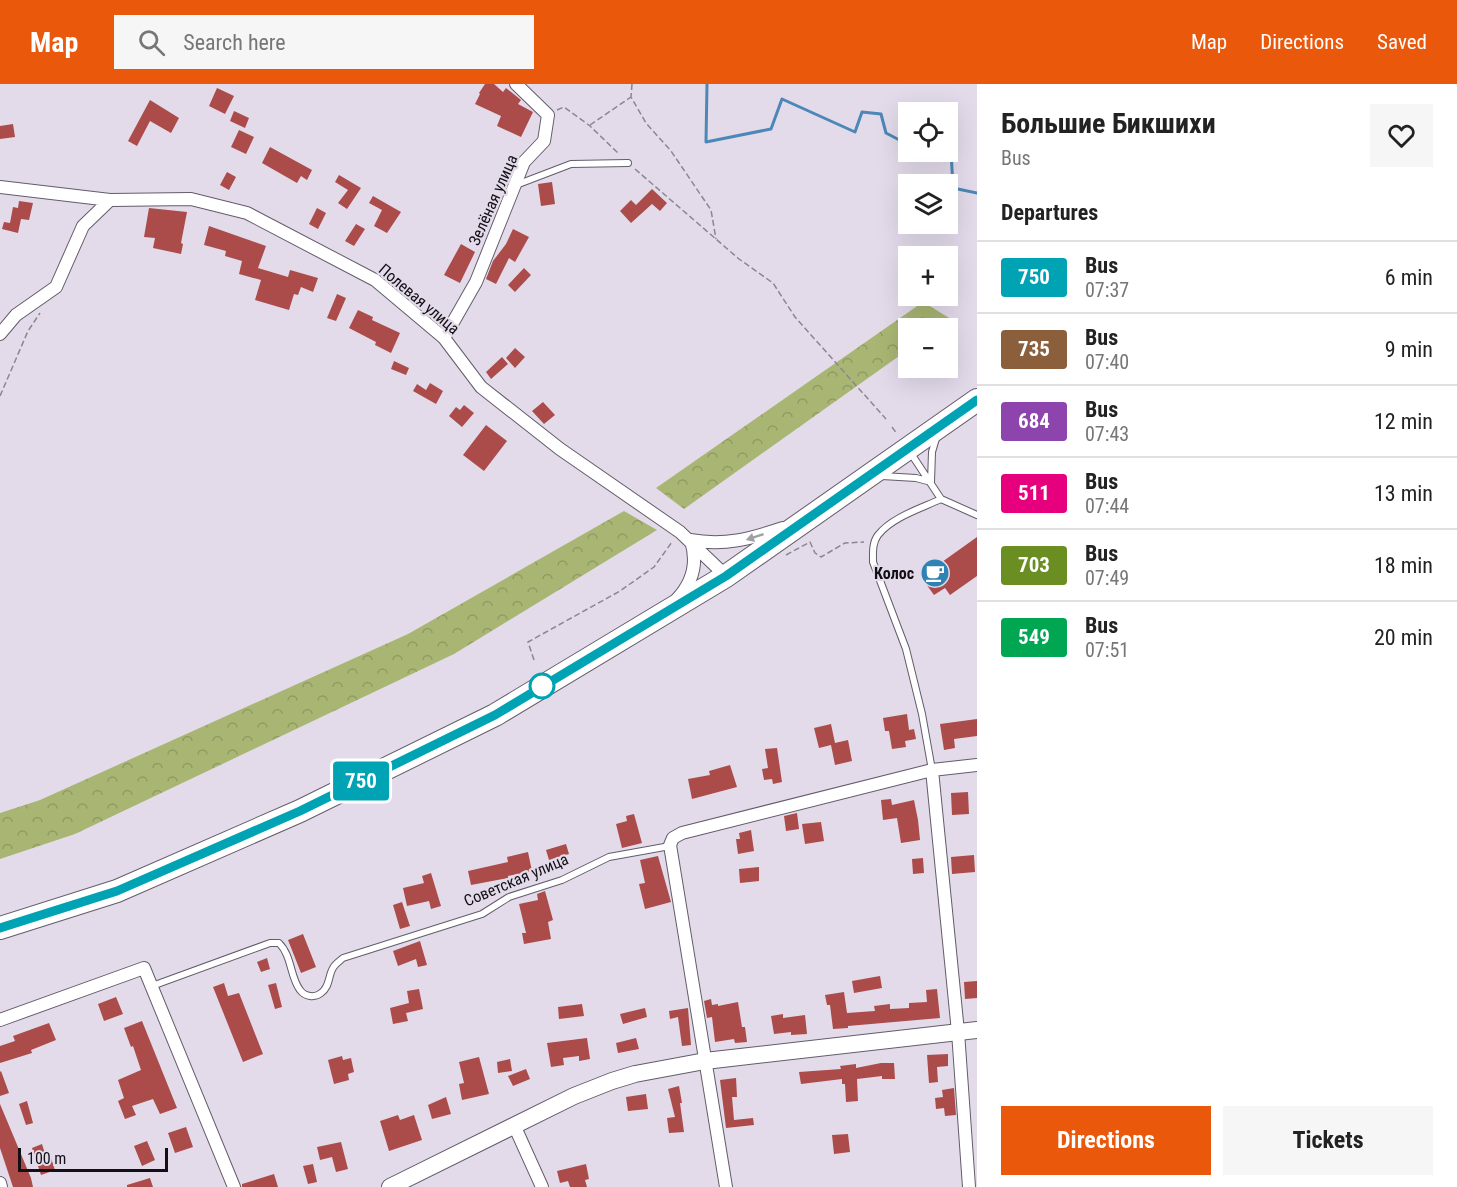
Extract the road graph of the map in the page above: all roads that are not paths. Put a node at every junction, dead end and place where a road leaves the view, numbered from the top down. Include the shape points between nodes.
1 (516, 84) edge
2 (628, 163) road end
3 (515, 185) junction
4 (0, 187) edge
5 (110, 200) junction
6 (0, 334) edge
7 (444, 338) junction
8 (977, 400) edge
9 (939, 427) junction
10 (908, 449) junction
11 (869, 477) junction
12 (931, 482) junction
13 (941, 499) junction
14 (977, 507) edge
15 (970, 511) junction
16 (977, 515) edge
17 (811, 518) junction
18 (690, 540) junction
19 (726, 576) junction
20 (664, 614) junction
21 (977, 765) edge
22 (932, 770) junction
23 (670, 845) junction
24 (0, 928) edge
25 (152, 986) junction
26 (0, 1020) edge
27 (977, 1030) edge
28 (958, 1032) junction
29 (705, 1061) junction
30 (514, 1125) junction
31 (234, 1187) edge
32 (390, 1187) edge
33 (542, 1187) edge
34 (726, 1187) edge
35 (969, 1187) edge

1 - 3 street, Зелёная улица via 548,115 544,141 524,162
2 - 3 lane via 571,164
3 - 7 street, Зелёная улица via 476,282
4 - 5 street, Полевая улица
5 - 6 street via 83,226 56,287 16,315
5 - 7 street, Полевая улица via 190,199 247,213 375,280
7 - 18 street, Полевая улица via 481,387 560,449
8 - 9 highway
9 - 10 highway
9 - 12 lane via 932,452
10 - 11 highway
10 - 12 lane
11 - 12 lane via 907,477
11 - 17 highway
12 - 13 lane
13 - 15 lane
13 - 22 lane via 892,523 878,535 872,551 906,649
14 - 15 lane
15 - 16 lane
17 -> 18 street via 744,541
17 - 19 highway
18 - 19 street, Полевая улица
18 - 20 street via 695,566 684,592
19 - 20 highway
20 - 24 highway via 495,715 300,811 117,891
21 - 22 street, Советская улица
22 - 23 street, Советская улица via 682,833
22 - 28 street
23 - 25 lane, Советская улица via 609,857 562,880 509,897 482,914 343,958 334,966 323,992 314,996 300,990 285,949 270,943
23 - 29 street
25 - 26 street via 144,968
25 - 31 street
27 - 28 street
28 - 29 street
28 - 35 street
29 - 30 street via 612,1080
29 - 34 street
30 - 32 street
30 - 33 street

